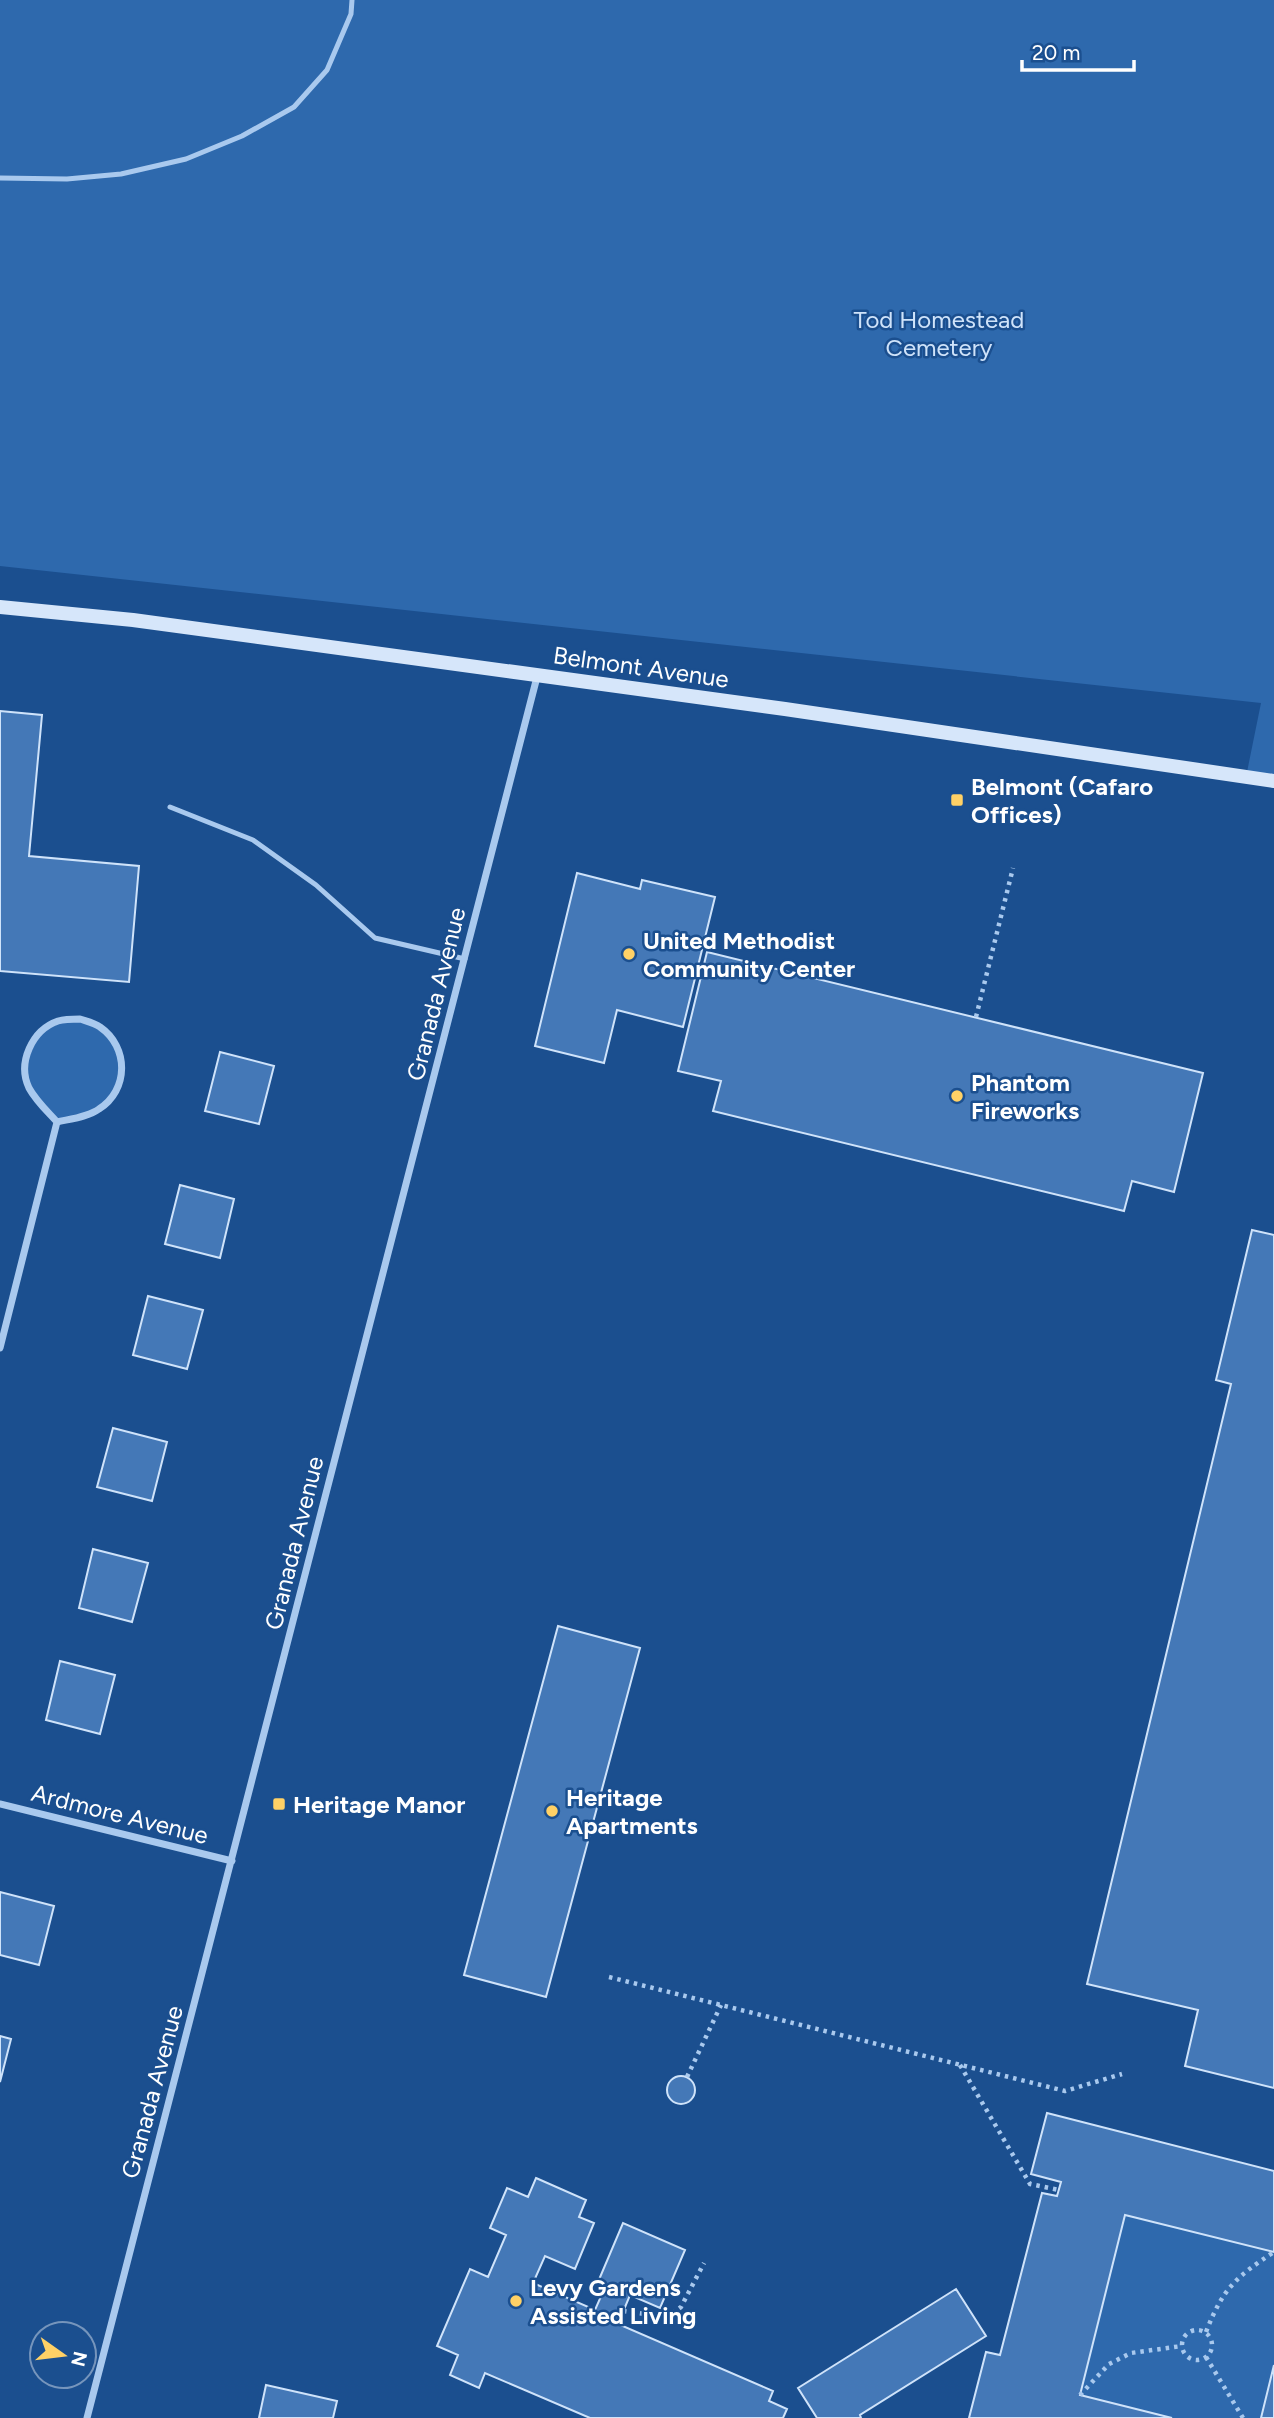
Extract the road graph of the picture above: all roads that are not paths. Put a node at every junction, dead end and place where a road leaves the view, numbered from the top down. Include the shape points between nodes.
1 (352, 0) edge
2 (0, 178) edge
3 (0, 607) edge
4 (537, 677) junction
5 (1274, 781) edge
6 (170, 807) dead end
7 (464, 959) junction
8 (57, 1122) junction
9 (0, 1348) edge
10 (0, 1804) edge
11 (232, 1861) junction
12 (87, 2418) edge

1 - 2 lane via 351,14 327,70 294,107 242,136 186,159 121,174
3 - 4 main road, Belmont Avenue via 133,620
4 - 5 main road, Belmont Avenue
4 - 7 street, Granada Avenue
6 - 7 lane via 253,840 316,886 375,938
7 - 11 street, Granada Avenue
8 - 8 street via 98,1111 113,1097 122,1078 122,1058 114,1039 99,1025 80,1019 59,1021 41,1030 29,1047 24,1067 28,1087
8 - 9 street
10 - 11 street, Ardmore Avenue
11 - 12 street, Granada Avenue

